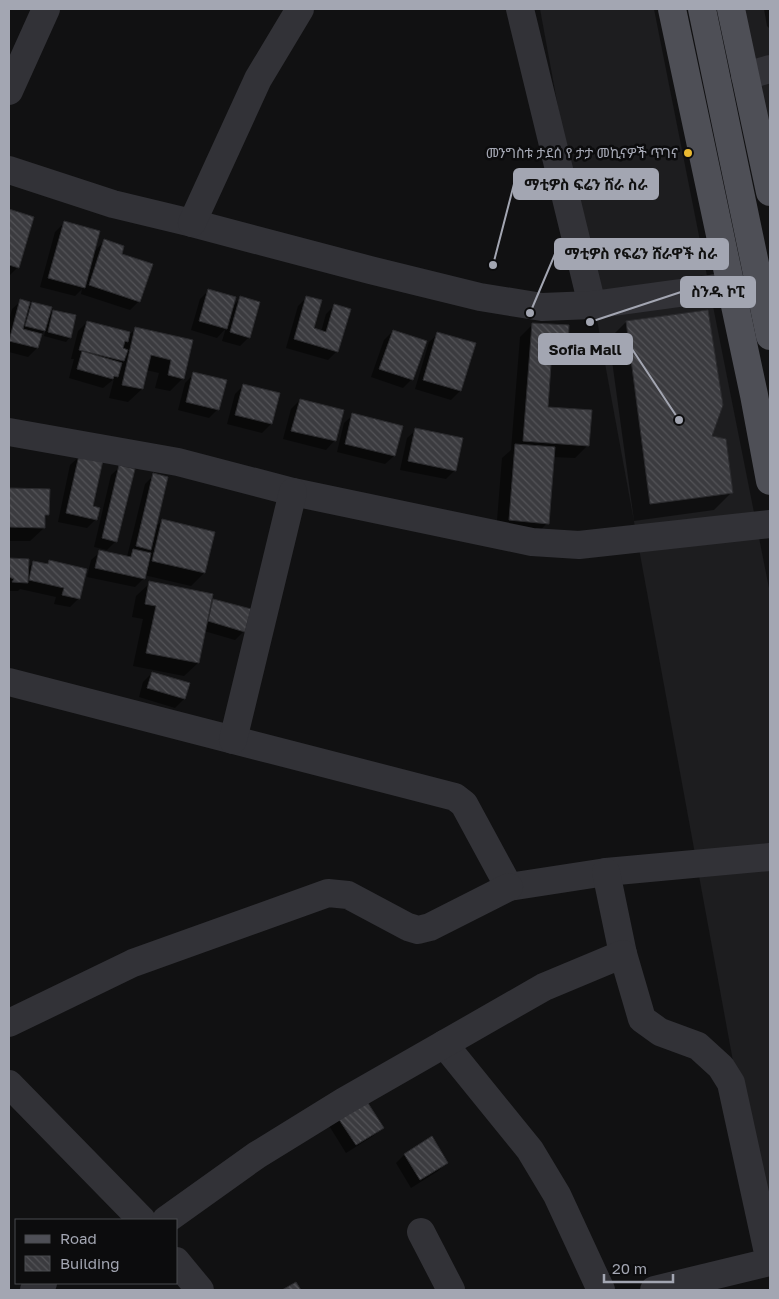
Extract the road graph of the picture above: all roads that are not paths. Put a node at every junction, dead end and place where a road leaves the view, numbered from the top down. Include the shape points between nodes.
1 (300, 9) edge
2 (520, 9) edge
3 (672, 9) edge
4 (702, 9) edge
5 (731, 9) edge
6 (41, 10) edge
7 (758, 72) edge
8 (9, 90) edge
9 (9, 170) edge
10 (770, 192) edge
11 (192, 223) junction
12 (731, 286) junction
13 (592, 305) junction
14 (770, 336) edge
15 (9, 432) edge
16 (770, 481) edge
17 (292, 492) junction
18 (770, 524) edge
19 (9, 682) edge
20 (233, 740) junction
21 (770, 857) edge
22 (606, 872) junction
23 (509, 887) junction
24 (622, 954) junction
25 (9, 1023) edge
26 (444, 1044) junction
27 (14, 1098) edge
28 (131, 1217) edge
29 (167, 1219) edge
30 (421, 1232) dead end
31 (770, 1262) edge
32 (178, 1263) edge
33 (200, 1290) edge
34 (451, 1290) edge
35 (602, 1290) edge
36 (654, 1290) edge

1 - 11 street via 258,79
2 - 13 street
3 - 12 main road
4 - 14 main road
5 - 7 main road
6 - 8 street
7 - 10 main road
9 - 11 street via 113,204
11 - 13 street via 480,297 542,308
12 - 13 street
12 - 16 main road
15 - 17 street via 178,462
17 - 18 street via 532,542 579,544
17 - 20 street
19 - 20 street
20 - 23 street via 455,797 464,804
21 - 22 street
22 - 23 street
22 - 24 street
23 - 25 street via 418,930 348,895 328,893 133,963
24 - 26 street via 544,987
24 - 31 street via 642,1019 660,1032 698,1046 721,1067 731,1083
26 - 29 street via 257,1155
26 - 35 street via 530,1150 556,1195
27 - 28 street
30 - 34 street
31 - 36 street
32 - 33 street

